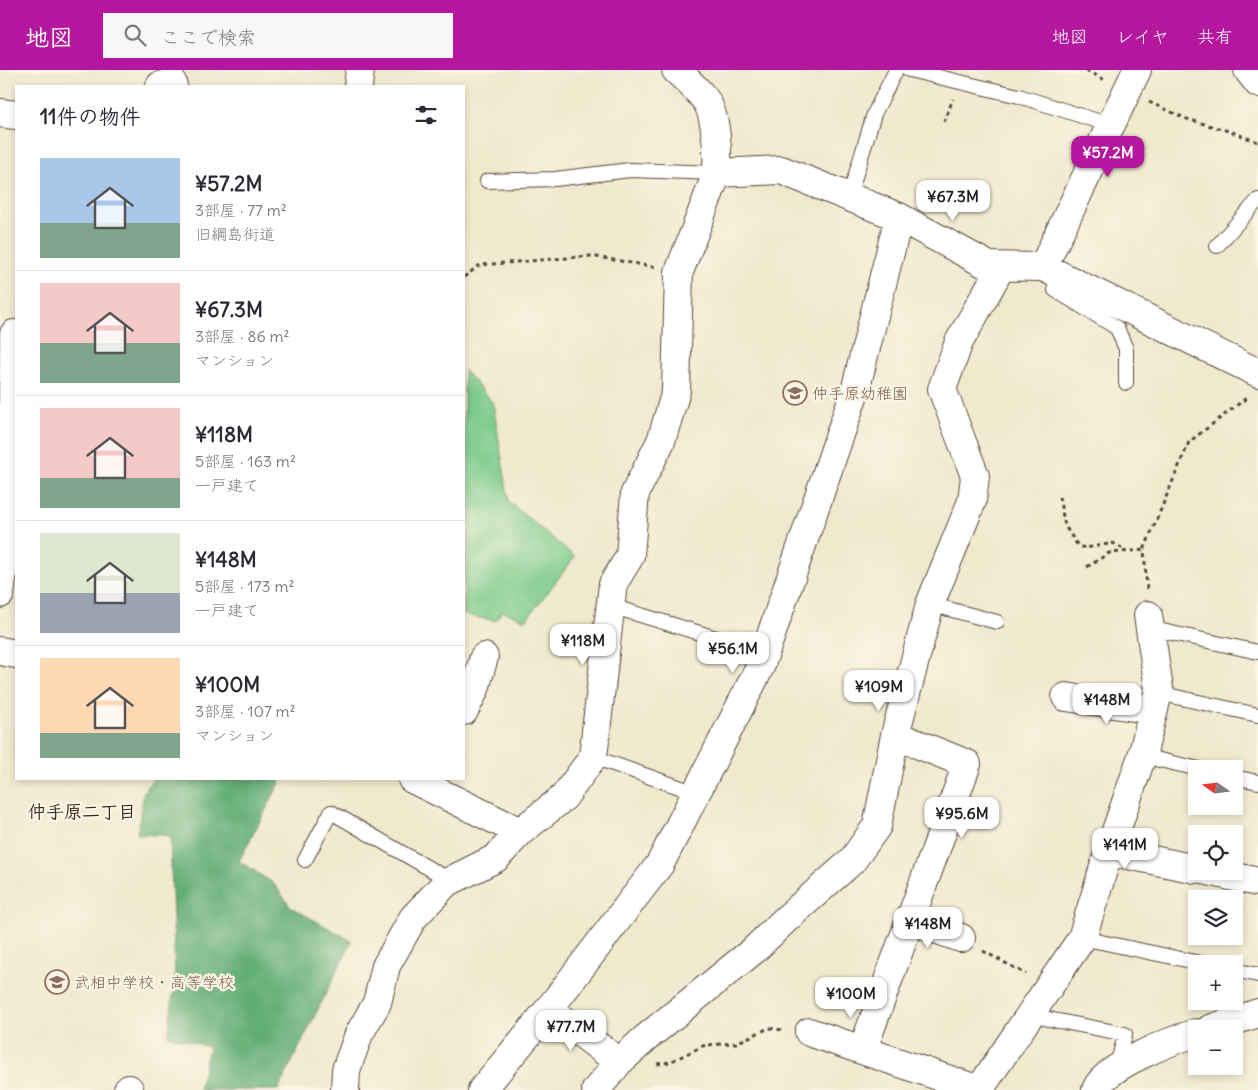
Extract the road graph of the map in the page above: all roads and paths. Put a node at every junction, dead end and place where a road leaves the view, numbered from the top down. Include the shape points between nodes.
1 (360, 70) edge
2 (676, 70) edge
3 (896, 70) edge
4 (909, 70) edge
5 (1086, 70) edge
6 (1248, 70) edge
7 (1132, 80) edge
8 (1258, 82) edge
9 (163, 85) edge
10 (173, 85) edge
11 (358, 85) edge
12 (0, 113) edge
13 (15, 115) edge
14 (1110, 124) junction
15 (1258, 142) edge
16 (717, 173) junction
17 (487, 181) dead end
18 (848, 197) junction
19 (1258, 200) edge
20 (899, 217) junction
21 (1217, 246) dead end
22 (1001, 267) junction
23 (1049, 270) junction
24 (679, 272) junction
25 (465, 276) edge
26 (10, 334) edge
27 (1126, 383) dead end
28 (1254, 384) edge
29 (1058, 497) dead end
30 (1125, 550) junction
31 (1144, 550) junction
32 (1087, 567) dead end
33 (0, 594) edge
34 (930, 604) junction
35 (611, 606) junction
36 (1149, 621) junction
37 (997, 622) dead end
38 (0, 651) edge
39 (1258, 652) edge
40 (765, 653) junction
41 (15, 654) edge
42 (484, 657) dead end
43 (1066, 697) dead end
44 (1156, 702) junction
45 (465, 709) edge
46 (1258, 715) edge
47 (895, 735) junction
48 (1142, 756) junction
49 (593, 757) junction
50 (1188, 766) edge
51 (1243, 779) edge
52 (422, 781) edge
53 (1258, 782) edge
54 (696, 793) junction
55 (520, 832) junction
56 (1109, 850) junction
57 (305, 860) dead end
58 (1188, 867) edge
59 (1243, 879) edge
60 (451, 881) junction
61 (1258, 882) edge
62 (910, 920) junction
63 (961, 938) joint
64 (1082, 938) junction
65 (1188, 960) edge
66 (1243, 972) edge
67 (1028, 975) dead end
68 (1258, 975) edge
69 (549, 1009) junction
70 (1258, 1013) edge
71 (1028, 1015) junction
72 (1237, 1020) edge
73 (769, 1028) dead end
74 (809, 1032) dead end
75 (1188, 1036) edge
76 (863, 1050) junction
77 (620, 1062) junction
78 (660, 1064) dead end
79 (1117, 1067) junction
80 (345, 1090) edge
81 (482, 1090) edge
82 (596, 1090) edge
83 (979, 1090) edge
84 (1096, 1090) edge

1 - 11 street
2 - 16 street via 705,99 716,133
3 - 18 lane via 874,114
4 - 14 lane via 1019,96
5 - 7 path
6 - 8 street
7 - 14 street
7 - 15 path via 1187,120
9 - 10 street via 172,82
12 - 13 street
14 - 23 street
16 - 17 lane via 630,170 555,179
16 - 18 street via 781,170
16 - 24 street
18 - 20 street
19 - 21 lane
20 - 22 street via 990,266
20 - 40 street via 855,391
22 - 23 street
22 - 34 street via 959,342 942,389 975,476 972,501
23 - 27 lane via 1055,290 1117,328 1126,350
23 - 28 street
24 - 25 path via 591,256 480,265
24 - 35 street via 676,391 661,440 635,493 630,556 612,584
26 - 33 street via 11,511
28 - 31 path via 1190,442
29 - 30 path via 1065,526 1078,546 1086,548 1113,543
30 - 31 path
30 - 32 path via 1109,553
31 - 36 path
34 - 37 lane
34 - 47 street
35 - 40 lane
35 - 49 street
36 - 39 lane
36 - 44 street
38 - 41 street
40 - 54 street
42 - 45 street via 475,689
43 - 44 street
44 - 46 lane
44 - 48 street
47 - 62 street via 967,764
47 - 77 street via 877,826 852,861 754,950
48 - 50 lane
48 - 56 street
49 - 54 lane
49 - 55 street via 564,797
51 - 53 lane
52 - 55 street
54 - 69 street via 660,864
55 - 60 street via 496,858
56 - 58 street
56 - 64 street
57 - 60 lane via 330,812
59 - 61 street
60 - 80 street via 413,918 386,966 377,1003 359,1034 346,1070
62 - 63 street
62 - 76 street
63 - 67 path
64 - 65 lane
64 - 71 street
66 - 68 lane
69 - 77 street
69 - 81 street
70 - 72 street
71 - 79 lane via 1125,1034
71 - 83 street
73 - 78 path via 736,1043 705,1045
74 - 76 street
75 - 79 street
76 - 83 street
77 - 82 street
79 - 84 street via 1098,1083

